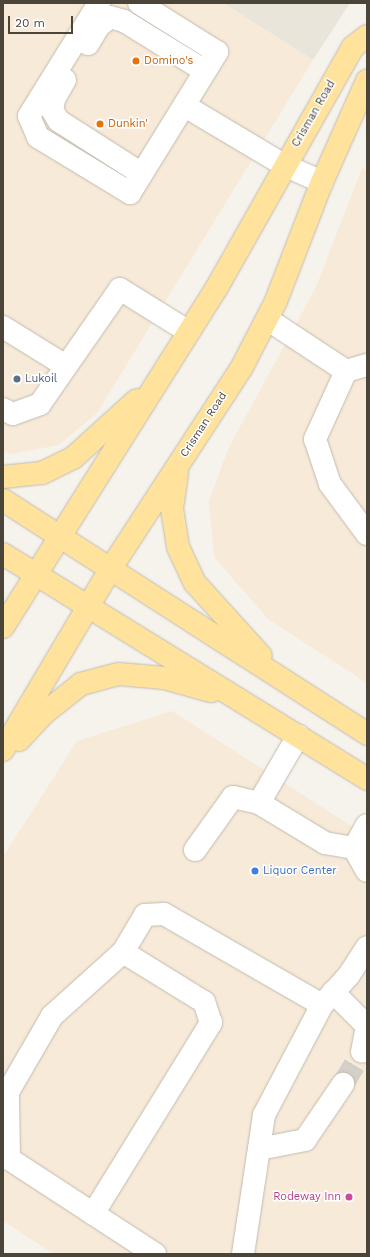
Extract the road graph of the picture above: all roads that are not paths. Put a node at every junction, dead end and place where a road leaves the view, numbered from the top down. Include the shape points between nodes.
1 (99, 3) edge
2 (139, 3) edge
3 (367, 36) edge
4 (205, 71) junction
5 (367, 81) edge
6 (185, 106) junction
7 (284, 165) junction
8 (142, 174) junction
9 (322, 182) junction
10 (267, 319) junction
11 (3, 327) edge
12 (189, 332) junction
13 (367, 365) edge
14 (66, 366) junction
15 (346, 371) junction
16 (157, 382) junction
17 (3, 409) edge
18 (178, 465) junction
19 (3, 477) edge
20 (3, 500) edge
21 (367, 534) edge
22 (60, 536) junction
23 (3, 554) edge
24 (111, 568) junction
25 (36, 575) junction
26 (88, 606) junction
27 (3, 627) edge
28 (309, 697) junction
29 (238, 699) junction
30 (367, 734) edge
31 (298, 736) junction
32 (3, 750) edge
33 (3, 757) edge
34 (367, 779) edge
35 (259, 803) junction
36 (367, 825) edge
37 (354, 848) junction
38 (195, 850) dead end
39 (367, 871) edge
40 (367, 947) edge
41 (123, 952) junction
42 (328, 999) junction
43 (362, 1052) tunnel mouth
44 (343, 1084) tunnel mouth
45 (259, 1149) junction
46 (93, 1214) junction
47 (155, 1254) edge
48 (243, 1254) edge

1 - 8 lane via 29,116 38,136 130,193
2 - 4 lane via 217,52
3 - 7 main road, Crisman Road via 353,47
4 - 6 lane
4 - 8 lane via 124,21 110,17 99,26 54,99 52,110 59,121
5 - 9 main road, Crisman Road
6 - 7 lane
6 - 8 lane
7 - 9 lane
7 - 12 main road, Crisman Road
9 - 10 main road, Crisman Road via 303,237
10 - 15 lane
10 - 18 main road, Crisman Road via 242,367
11 - 14 lane
12 - 14 lane via 120,289
12 - 16 main road, Crisman Road
13 - 15 lane
14 - 17 lane via 40,404 13,414
15 - 21 lane via 315,439 330,484
16 - 19 main road via 73,458 42,472
16 - 22 main road, Crisman Road
18 - 24 main road, Crisman Road
18 - 28 main road via 172,509 178,547 195,583 266,661
20 - 22 main road
22 - 24 main road
22 - 25 main road, Crisman Road
23 - 25 main road
24 - 26 main road, Crisman Road
24 - 28 main road
25 - 26 main road
25 - 27 main road, Crisman Road
26 - 29 main road
26 - 32 main road, Crisman Road
28 - 30 main road
29 - 31 main road
29 - 33 main road via 164,678 119,674 81,684 42,715
31 - 34 main road
31 - 35 lane
35 - 37 lane via 325,843
35 - 38 lane via 233,797
36 - 37 lane
37 - 39 lane
40 - 42 lane via 349,975
41 - 42 lane via 145,915 164,914
41 - 46 lane via 204,1002 211,1023
41 - 46 lane via 52,1016 8,1092 9,1159
42 - 43 lane via 367,1026
42 - 45 lane via 264,1115
44 - 45 lane via 305,1140
45 - 48 lane
46 - 47 lane

